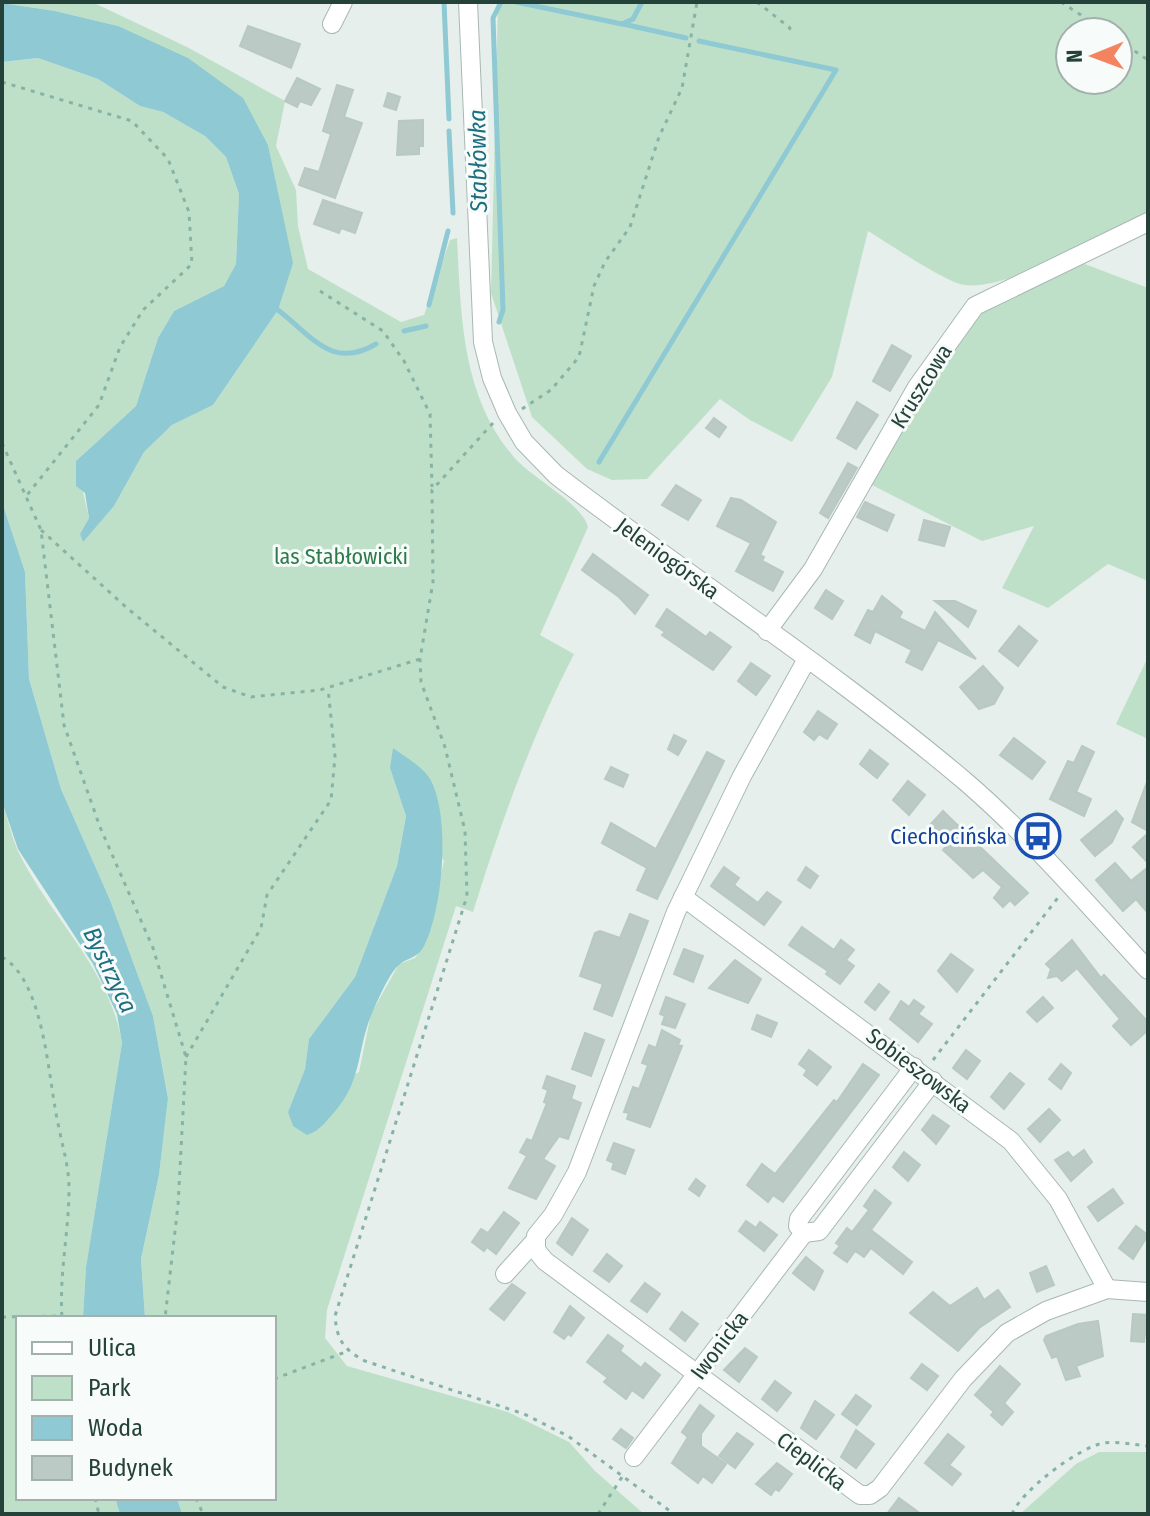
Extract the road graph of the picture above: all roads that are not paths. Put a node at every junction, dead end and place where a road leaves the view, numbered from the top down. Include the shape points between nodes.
1 (343, 2) edge
2 (468, 2) edge
3 (332, 24) dead end
4 (1148, 222) edge
5 (767, 631) junction
6 (807, 659) junction
7 (683, 897) junction
8 (1148, 970) edge
9 (924, 1073) junction
10 (534, 1242) junction
11 (505, 1274) dead end
12 (1107, 1289) junction
13 (1148, 1292) edge
14 (696, 1374) junction
15 (628, 1467) road end

1 - 3 street
2 - 5 street, Jeleniogórska via 480,320 492,378 507,413 524,442 556,475
4 - 5 street, Kruszcowa via 975,306 917,387 813,569
5 - 6 street, Jeleniogórska
6 - 7 street
6 - 8 street, Jeleniogórska via 966,782
7 - 9 street, Sobieszowska
7 - 10 street via 582,1159
9 - 12 street, Sobieszowska via 1011,1141 1036,1170 1072,1222
9 - 14 street, Iwonicka via 819,1231 804,1233
10 - 11 street
10 - 14 street, Cieplicka via 543,1260
12 - 13 street, Cieplicka
12 - 14 street, Cieplicka via 1046,1311 993,1346 870,1495 849,1489
14 - 15 street, Iwonicka

